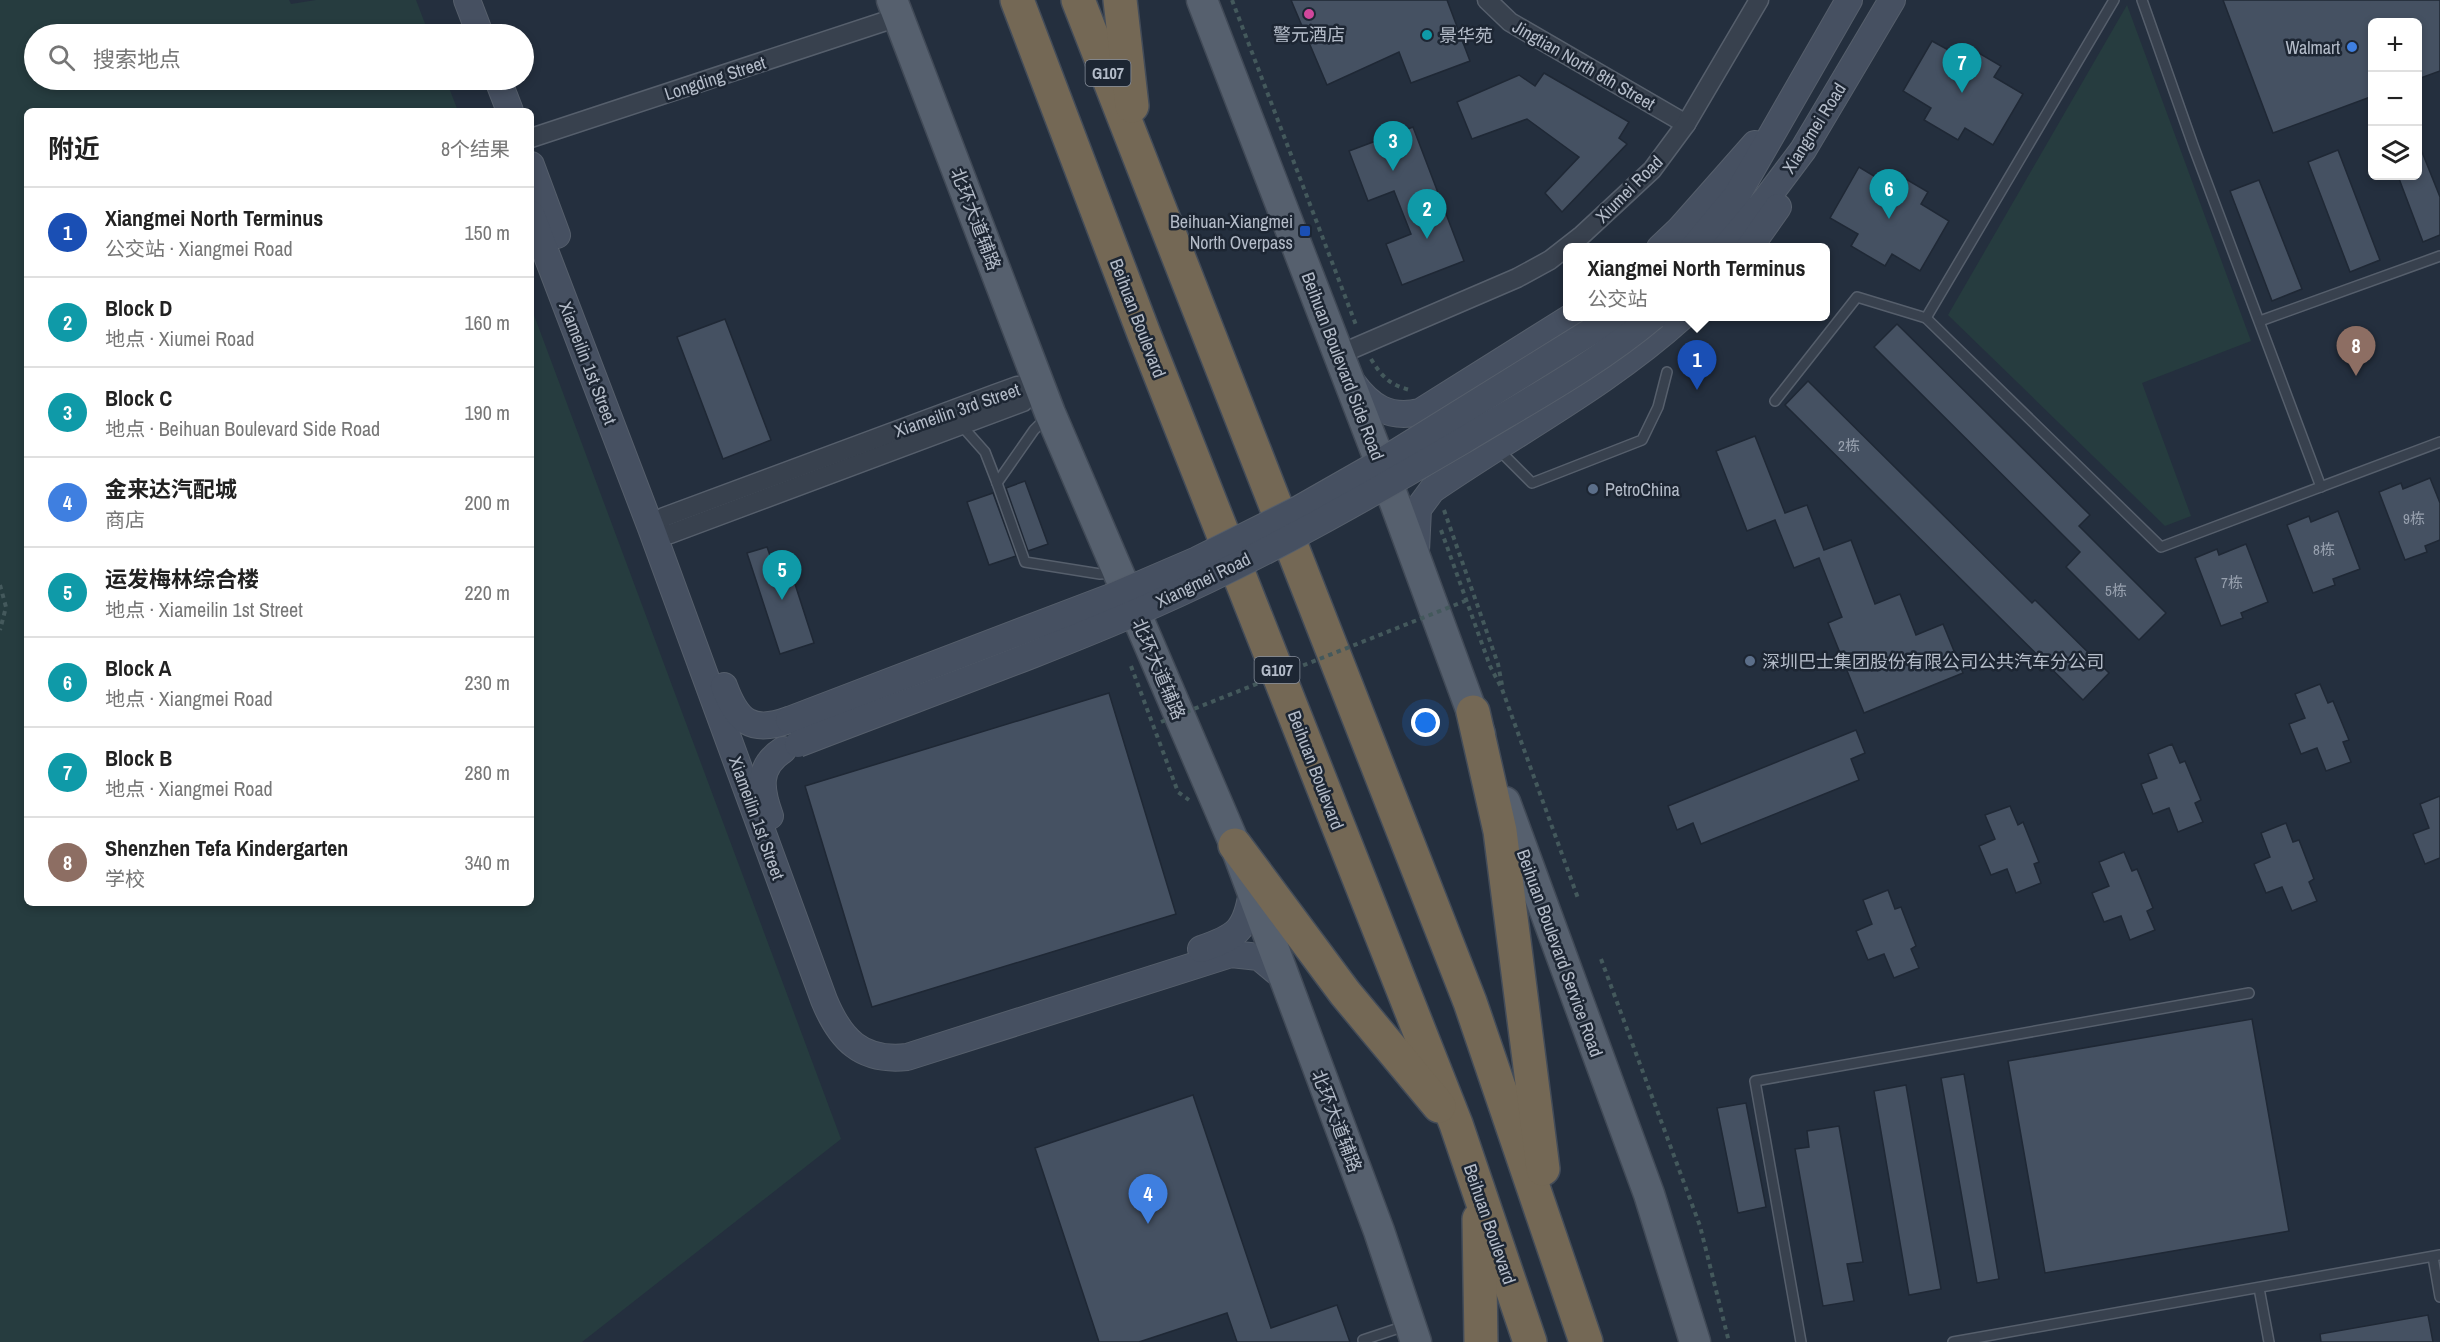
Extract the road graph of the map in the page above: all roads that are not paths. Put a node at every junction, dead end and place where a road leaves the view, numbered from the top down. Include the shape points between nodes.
1 (449, 0) edge
2 (467, 0) edge
3 (1017, 0) edge
4 (1078, 0) edge
5 (1120, 0) edge
6 (1202, 0) edge
7 (1487, 0) edge
8 (1759, 0) edge
9 (1849, 0) edge
10 (1892, 0) edge
11 (2114, 0) edge
12 (2142, 0) edge
13 (895, 9) edge
14 (458, 24) edge
15 (476, 24) edge
16 (483, 90) edge
17 (502, 90) edge
18 (490, 108) edge
19 (509, 108) edge
20 (1686, 124) junction
21 (1776, 127) junction
22 (534, 137) edge
23 (1137, 146) junction
24 (1803, 150) junction
25 (534, 173) edge
26 (534, 221) edge
27 (1571, 243) edge
28 (1665, 243) edge
29 (1697, 243) edge
30 (1729, 243) edge
31 (1752, 243) edge
32 (1563, 249) edge
33 (2440, 256) edge
34 (1926, 318) junction
35 (1564, 321) edge
36 (1608, 321) edge
37 (1648, 321) edge
38 (1678, 321) edge
39 (2260, 321) junction
40 (1342, 364) junction
41 (1667, 372) dead end
42 (1040, 385) junction
43 (1423, 399) junction
44 (1775, 401) dead end
45 (1050, 413) junction
46 (961, 425) junction
47 (2440, 442) edge
48 (1497, 448) junction
49 (1469, 466) junction
50 (997, 483) junction
51 (2321, 487) junction
52 (662, 526) junction
53 (1418, 565) junction
54 (1118, 573) junction
55 (729, 699) joint
56 (1473, 712) junction
57 (723, 728) junction
58 (790, 747) junction
59 (1235, 845) junction
60 (1252, 892) junction
61 (1230, 947) junction
62 (1282, 976) junction
63 (2249, 993) dead end
64 (1456, 1124) junction
65 (1478, 1187) junction
66 (1555, 1251) junction
67 (2436, 1256) edge
68 (2259, 1288) junction
69 (2440, 1297) edge
70 (1413, 1333) edge
71 (1363, 1340) dead end
72 (1481, 1342) edge
73 (1530, 1342) edge
74 (1586, 1342) edge
75 (1695, 1342) edge
76 (1801, 1342) edge
77 (1953, 1342) edge
78 (2269, 1342) edge

1 - 14 main road
2 - 15 main road
3 - 64 highway, Beihuan Boulevard / G107 via 1144,334
4 - 23 highway, G107
5 - 23 highway
6 - 40 main road, Beihuan Boulevard Side Road
7 - 20 street, Jingtian North 8th Street via 1510,22
8 - 20 street, Xiumei Road
9 - 21 main road, Xiangmei Road
10 - 24 main road, Xiangmei Road
11 - 34 lane
12 - 39 lane
13 - 22 street, Longding Street
13 - 42 main road, 北环大道辅路
16 - 18 main road
17 - 19 main road
20 - 27 street, Xiumei Road via 1652,170
21 - 28 main road via 1752,146
21 - 29 main road, Xiangmei Road via 1737,195
23 - 66 highway, G107 via 1470,1002
24 - 30 main road, Xiangmei Road
24 - 31 main road via 1779,205
25 - 52 main road, Xiameilin 1st Street
26 - 52 main road, Xiameilin 1st Street
32 - 40 street, Xiumei Road via 1550,260
33 - 39 lane
34 - 44 lane via 1857,297
34 - 51 lane via 2161,547
35 - 43 main road
36 - 55 main road, Xiangmei Road, bridge via 1367,471 1197,560 1111,597 789,720 768,725 749,723 736,713
37 - 58 main road, Xiangmei Road, bridge via 1562,381 1405,474 1191,587 1118,620
38 - 48 main road via 1609,375
39 - 51 lane
40 - 43 main road via 1361,395 1384,412 1412,414
40 - 53 main road, Beihuan Boulevard Side Road
41 - 48 lane via 1658,407 1642,440 1532,483
42 - 45 main road, 北环大道辅路
42 - 46 street, Xiameilin 3rd Street via 1023,402
42 - 52 street, Xiameilin 3rd Street via 1017,386
43 - 49 main road via 1432,453 1443,461
45 - 50 lane
45 - 54 main road, 北环大道辅路
46 - 50 lane via 986,452
46 - 52 street, Xiameilin 3rd Street
47 - 51 lane
48 - 49 main road
49 - 53 main road via 1432,490 1418,509
50 - 54 lane via 1025,562 1100,574
52 - 55 main road, Xiameilin 1st Street
52 - 57 main road, Xiameilin 1st Street
53 - 56 main road, Beihuan Boulevard Service Road
54 - 59 main road, 北环大道辅路
56 - 66 highway via 1500,831
56 - 75 main road, Beihuan Boulevard Service Road via 1649,1194
57 - 58 main road, Xiangmei Road via 744,748 764,753
57 - 61 main road, Xiameilin 1st Street via 833,1022 866,1053 890,1058 915,1055
58 - 61 main road, Xiameilin 1st Street via 769,761 764,770 765,801 840,1004 853,1025 872,1040 897,1045 918,1041
59 - 60 main road, 北环大道辅路
59 - 64 highway via 1345,993
60 - 61 main road via 1248,914
60 - 62 main road, 北环大道辅路
61 - 62 main road via 1259,957
62 - 70 main road, 北环大道辅路
63 - 76 lane via 1755,1081
64 - 65 highway, Beihuan Boulevard / G107
65 - 72 highway
65 - 73 highway, Beihuan Boulevard / G107
66 - 74 highway, G107
67 - 68 lane
67 - 69 lane
68 - 77 lane
68 - 78 lane
70 - 71 lane

